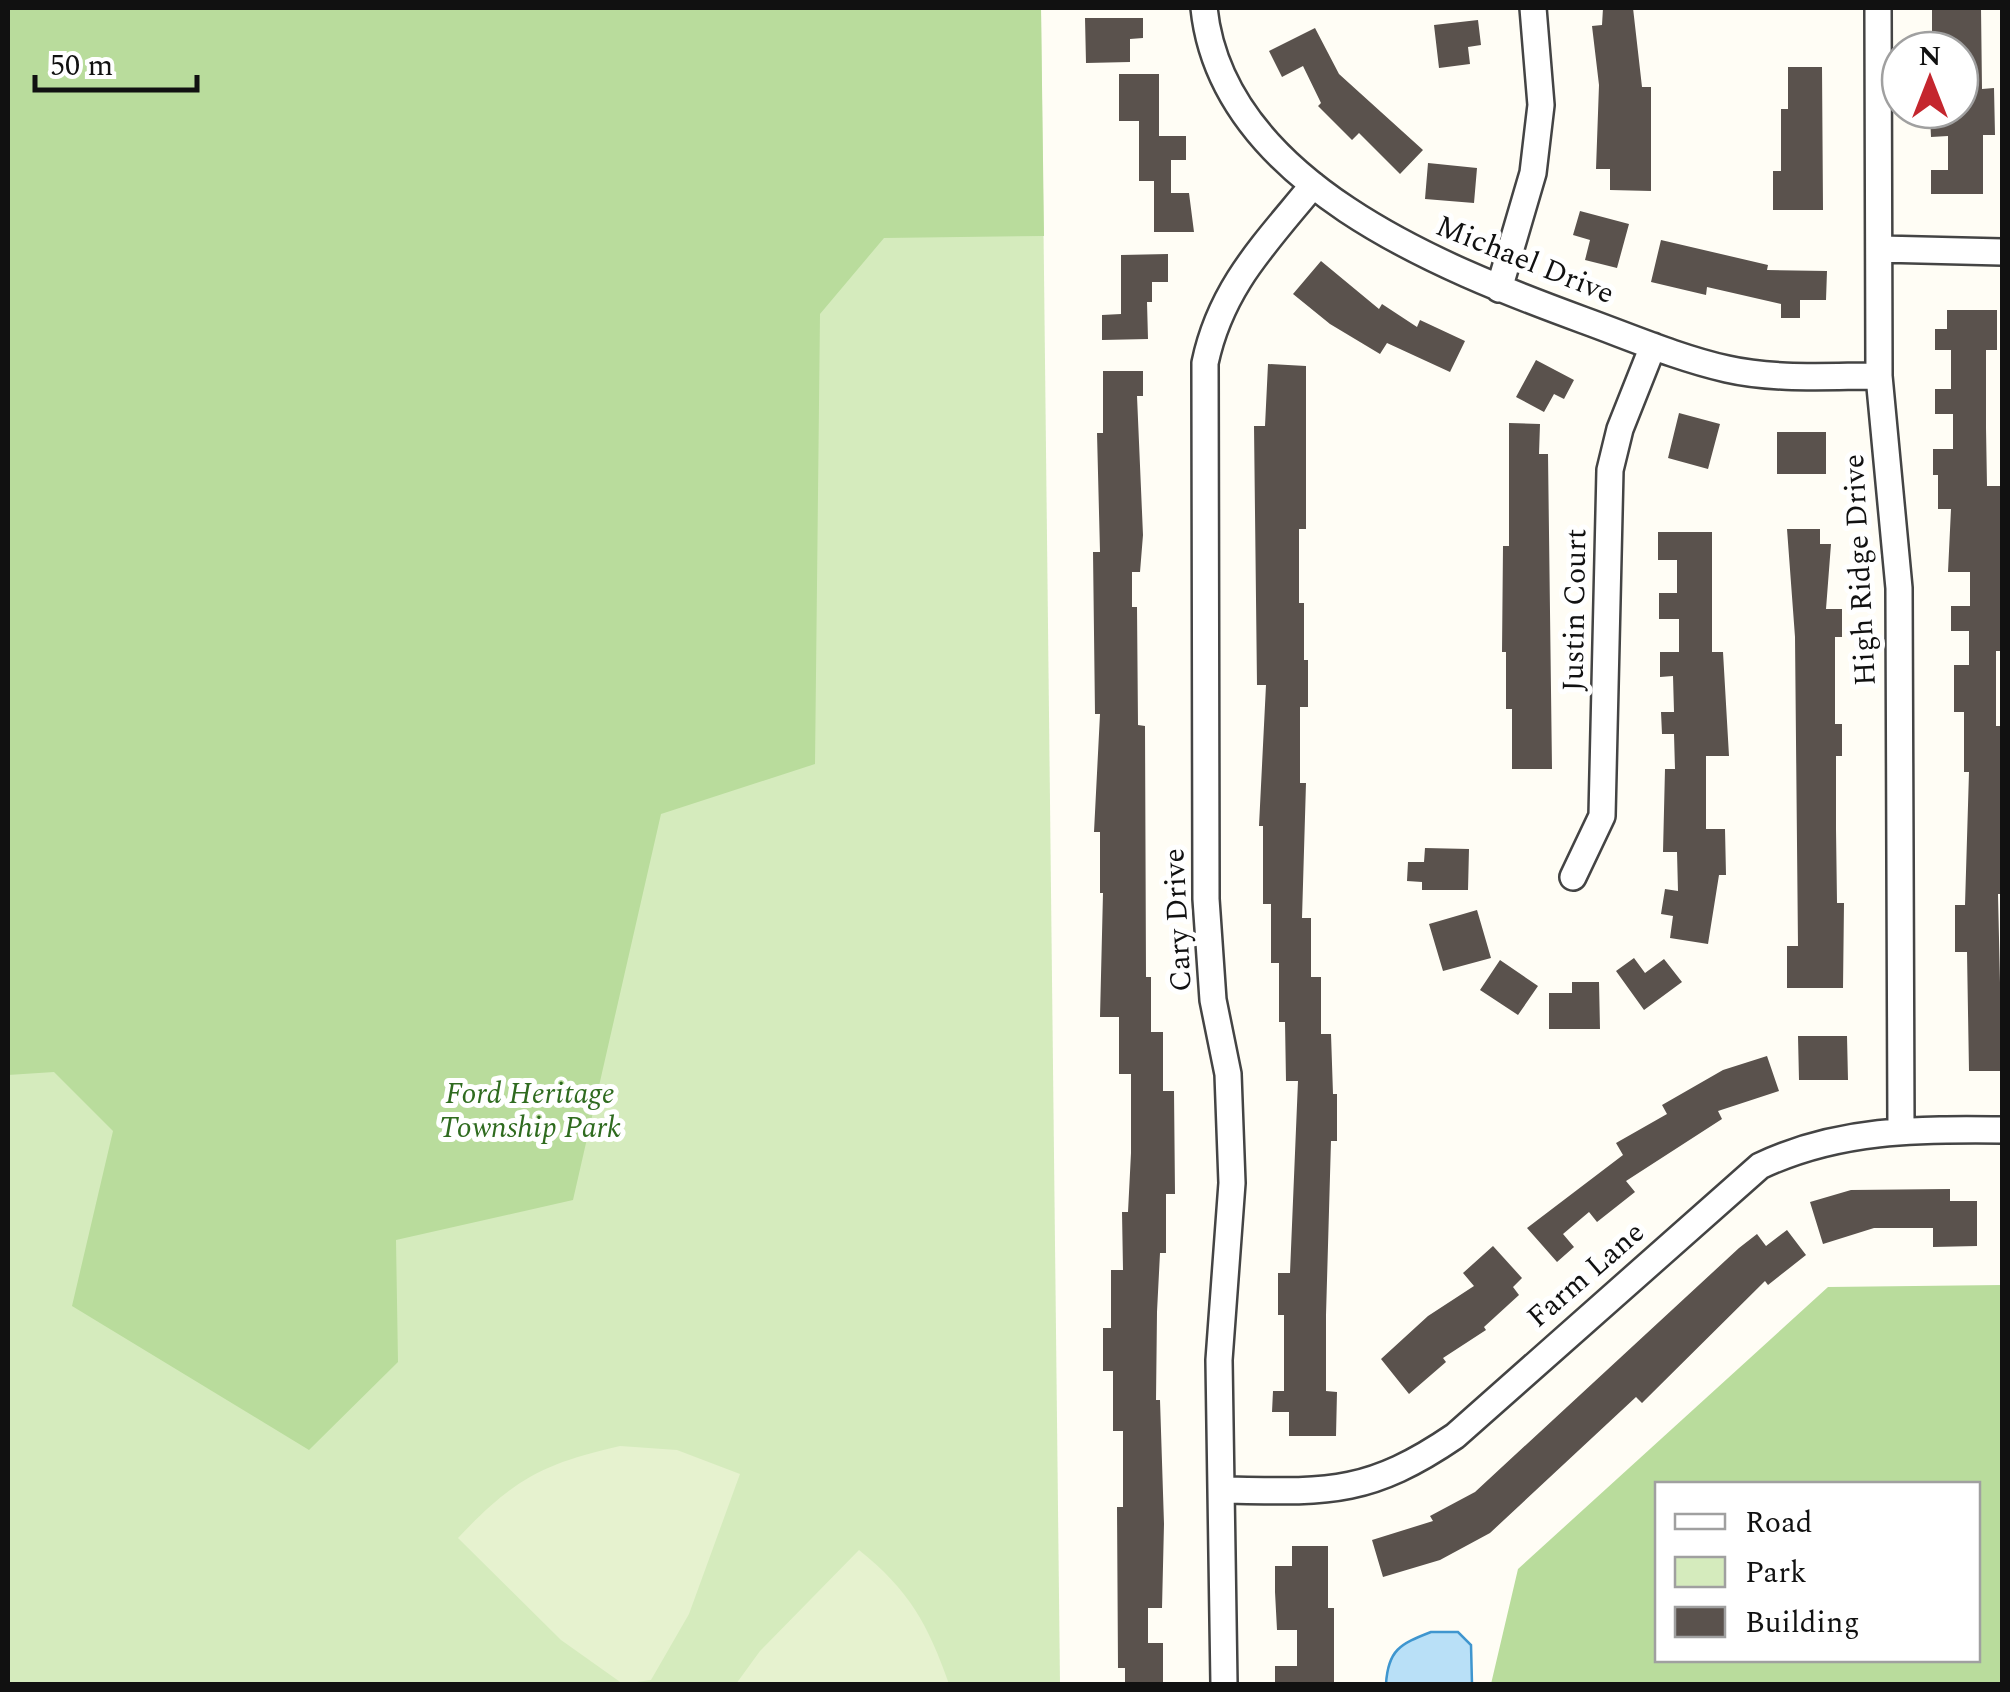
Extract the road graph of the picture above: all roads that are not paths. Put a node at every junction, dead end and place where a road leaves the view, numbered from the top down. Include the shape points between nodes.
1 (1204, 8) edge
2 (1533, 8) edge
3 (1878, 8) edge
4 (1313, 185) junction
5 (1880, 249) junction
6 (2002, 252) edge
7 (1499, 289) junction
8 (1654, 346) junction
9 (1879, 376) junction
10 (1573, 877) dead end
11 (1901, 1128) junction
12 (2002, 1130) edge
13 (1223, 1490) junction
14 (1224, 1684) edge

1 - 4 street, Michael Drive via 1228,89 1266,140
2 - 7 street via 1541,105 1533,173
3 - 5 street, High Ridge Drive
4 - 7 street, Michael Drive via 1438,264
4 - 13 street, Cary Drive via 1238,277 1214,322 1205,364 1206,899 1213,1000 1228,1074 1232,1183 1219,1360
5 - 6 street
5 - 9 street, High Ridge Drive
7 - 8 street, Michael Drive
8 - 9 street, Michael Drive via 1728,369
8 - 10 street, Justin Court via 1610,470 1602,816
9 - 11 street, High Ridge Drive via 1899,588
11 - 12 street, Farm Lane
11 - 13 street, Farm Lane via 1792,1151 1760,1166 1455,1436 1409,1468 1315,1492
13 - 14 street, Cary Drive

